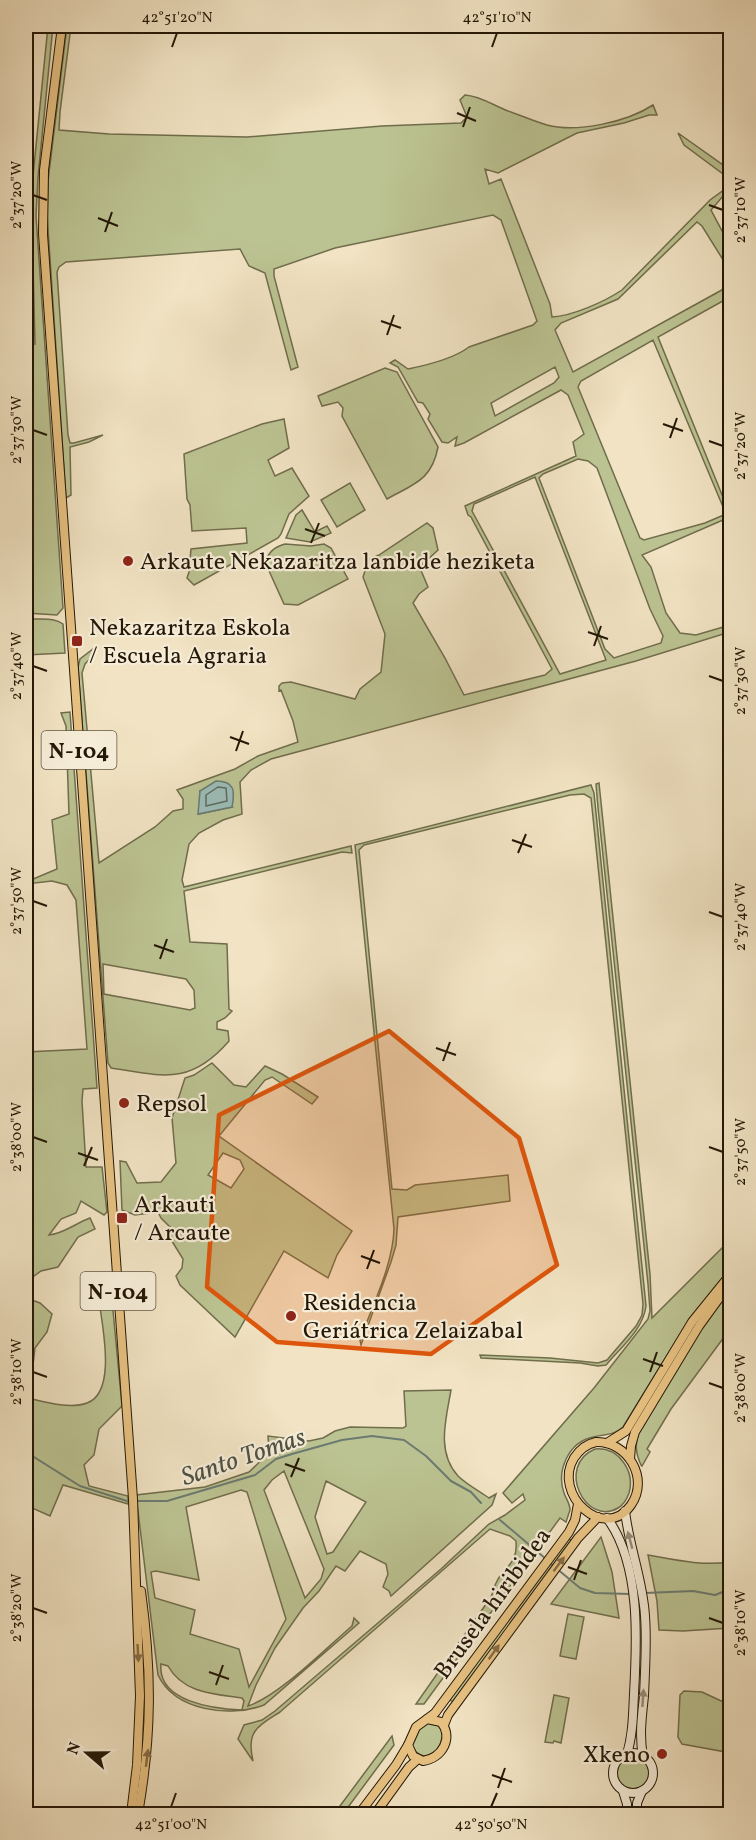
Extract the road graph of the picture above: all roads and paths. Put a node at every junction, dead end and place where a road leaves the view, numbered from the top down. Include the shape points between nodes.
1 (62, 26) edge
2 (730, 1275) edge
3 (730, 1283) edge
4 (606, 1443) junction
5 (630, 1459) junction
6 (578, 1504) junction
7 (625, 1511) junction
8 (602, 1518) junction
9 (136, 1553) junction
10 (427, 1719) junction
11 (444, 1725) junction
12 (408, 1745) junction
13 (627, 1754) junction
14 (643, 1756) junction
15 (418, 1759) junction
16 (623, 1791) junction
17 (642, 1791) junction
18 (131, 1815) edge
19 (138, 1815) edge
20 (359, 1815) edge
21 (375, 1815) edge
22 (627, 1815) edge
23 (637, 1815) edge

1 - 9 main road, N-104 via 44,170 43,234
2 - 4 main road via 692,1322 626,1431
3 - 5 main road via 644,1417 633,1437
4 - 5 main road
4 - 6 main road via 585,1446 572,1461 569,1483
5 - 7 main road via 637,1486 634,1500
6 - 8 main road
6 - 10 main road, Brusela hiribidea via 575,1520 564,1539
7 - 8 main road
14 -> 7 street via 645,1614
11 -> 8 main road, Brusela hiribidea via 453,1707 573,1545
8 - 13 street via 618,1534 636,1616 632,1736
9 -> 18 main road, N-104 via 140,1696
19 -> 9 main road, N-104 via 150,1701
10 - 11 main road
10 - 12 main road via 416,1727
11 - 15 main road via 447,1738 443,1748 429,1760
12 - 15 main road via 410,1753
12 - 20 main road
13 - 14 street
13 - 16 street via 617,1760 613,1770 614,1781
14 - 17 street via 653,1772 651,1783
15 - 21 main road
16 - 17 street
16 - 22 street
17 - 23 street

